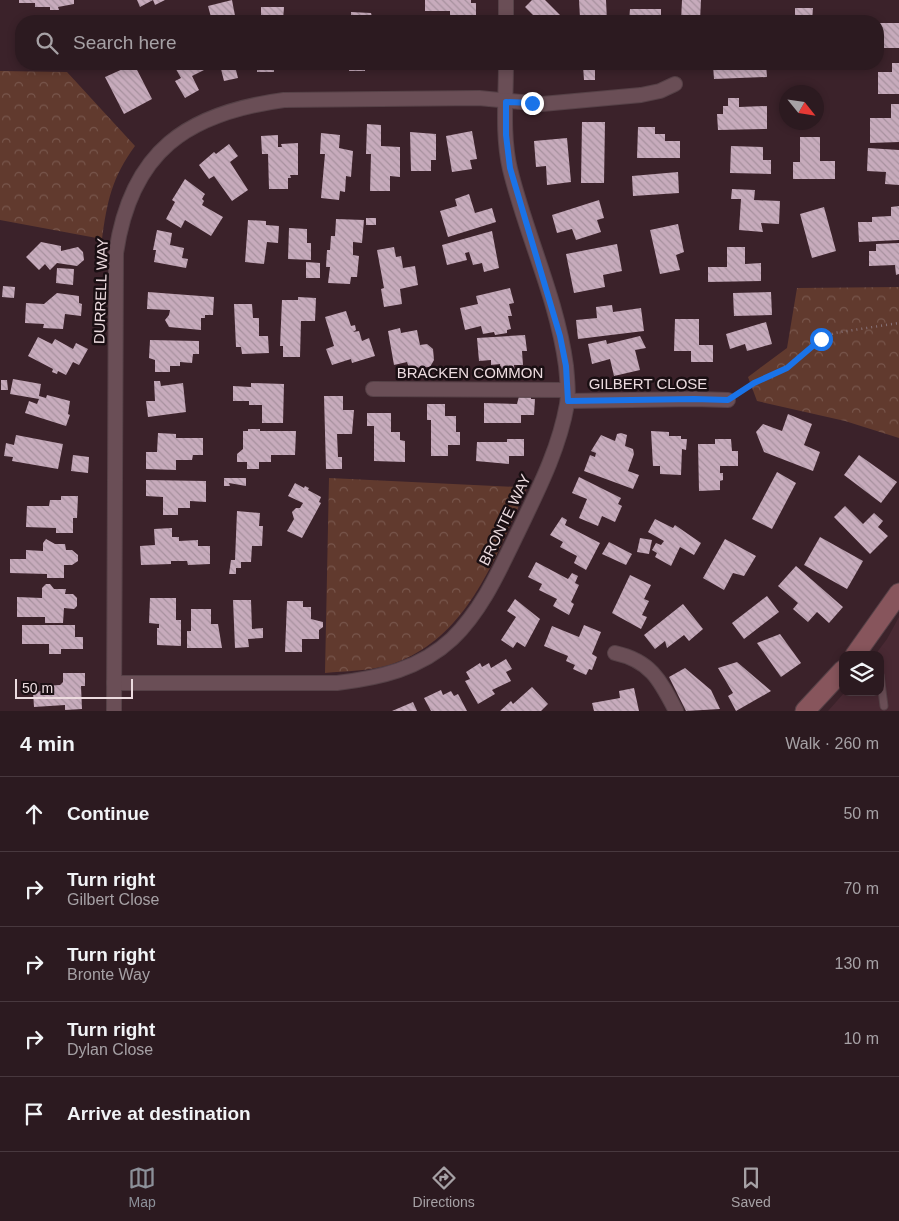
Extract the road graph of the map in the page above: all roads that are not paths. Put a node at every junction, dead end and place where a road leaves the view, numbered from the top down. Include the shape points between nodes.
1 (506, 0) edge
2 (506, 15) edge
3 (506, 70) edge
4 (675, 84) dead end
5 (506, 102) junction
6 (374, 389) dead end
7 (568, 396) junction
8 (728, 400) road end
9 (899, 593) edge
10 (858, 651) edge
11 (615, 653) dead end
12 (839, 674) edge
13 (114, 683) junction
14 (883, 696) edge
15 (884, 706) dead end
16 (114, 711) edge
17 (676, 711) edge
18 (805, 711) edge

1 - 2 street
3 - 5 street, BRONTE WAY
4 - 5 street, DURRELL WAY via 641,95 542,104
5 - 7 street, BRONTE WAY via 510,168 560,336
5 - 13 street, DURRELL WAY via 470,98 284,100 253,104 226,111 190,128 171,142 141,175 120,226 116,253
6 - 7 street, BRACKEN COMMON
7 - 8 street, GILBERT CLOSE
7 - 13 street, BRONTE WAY via 562,430 543,480 476,612 451,640 424,659 397,673 337,683
9 - 10 main road
11 - 17 street via 632,657 651,670 662,682
12 - 18 main road
13 - 16 street, DURRELL WAY
14 - 15 lane

